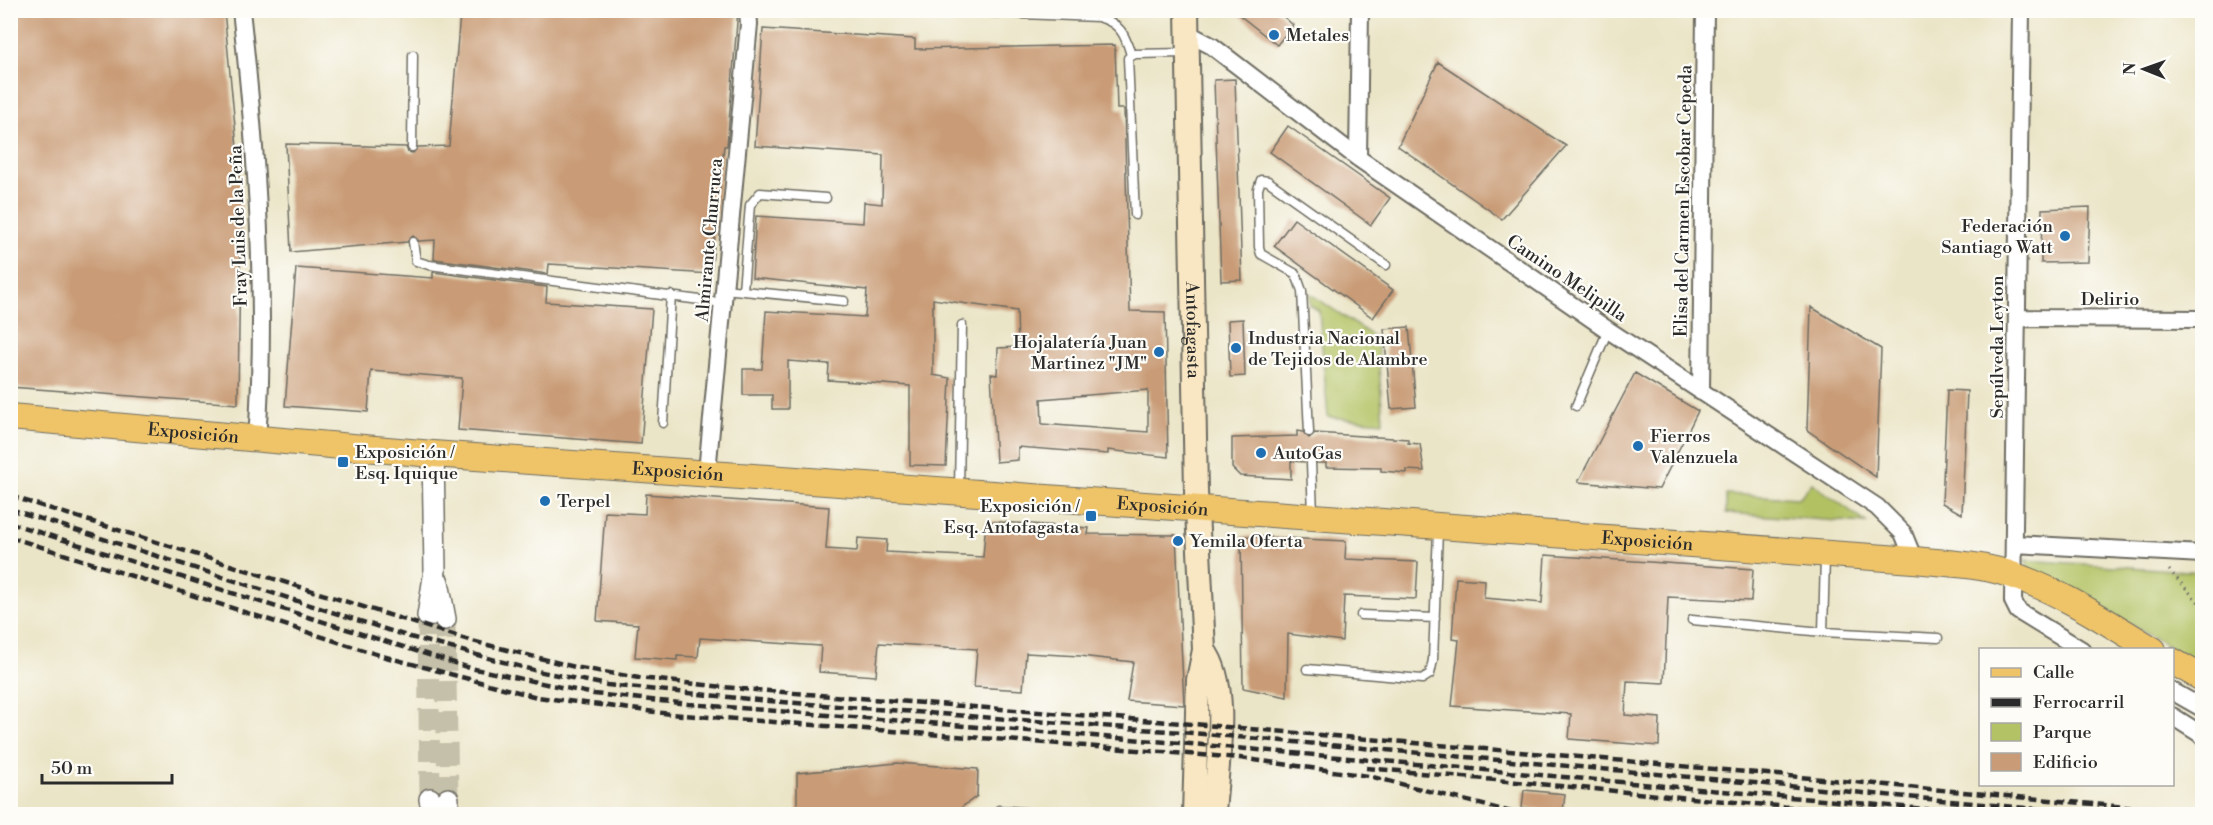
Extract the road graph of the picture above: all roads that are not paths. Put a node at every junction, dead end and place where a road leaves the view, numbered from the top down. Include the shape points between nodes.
1 (241, 10) edge
2 (748, 10) edge
3 (925, 10) edge
4 (1360, 10) edge
5 (1706, 10) edge
6 (2021, 10) edge
7 (1187, 32) edge
8 (1131, 55) junction
9 (413, 56) dead end
10 (412, 147) dead end
11 (1358, 158) junction
12 (826, 198) dead end
13 (1135, 215) dead end
14 (413, 242) dead end
15 (1386, 265) dead end
16 (743, 290) junction
17 (671, 295) junction
18 (724, 296) junction
19 (844, 301) dead end
20 (2017, 318) junction
21 (2202, 319) edge
22 (962, 325) dead end
23 (1608, 330) junction
24 (1701, 392) junction
25 (1576, 406) dead end
26 (10, 417) edge
27 (663, 423) dead end
28 (1309, 432) dead end
29 (257, 440) junction
30 (433, 454) junction
31 (1311, 462) dead end
32 (707, 472) junction
33 (959, 492) junction
34 (1197, 510) junction
35 (1313, 518) junction
36 (1438, 527) junction
37 (2015, 544) junction
38 (1825, 554) junction
39 (2202, 554) edge
40 (1914, 560) junction
41 (2015, 577) junction
42 (1361, 615) dead end
43 (437, 618) tunnel mouth
44 (1435, 618) junction
45 (1692, 620) dead end
46 (1823, 632) junction
47 (1938, 638) dead end
48 (2079, 648) edge
49 (2150, 648) edge
50 (1204, 650) junction
51 (2174, 662) edge
52 (1307, 669) dead end
53 (2202, 678) edge
54 (2174, 692) edge
55 (2202, 708) edge
56 (2174, 717) edge
57 (2202, 735) edge
58 (999, 810) dead end
59 (1046, 814) edge
60 (1194, 814) edge
61 (1214, 814) edge

1 - 29 street, Fray Luis de la Peña via 259,209
2 - 18 street, Almirante Churruca
3 - 8 lane via 1098,16 1117,24
4 - 11 street
5 - 24 street, Elisa del Carmen Escobar Cepeda
6 - 20 street, Sepúlveda Leyton
7 - 8 lane
7 - 11 street, Camino Melipilla via 1212,46
7 - 34 main road, Antofagasta
8 - 13 lane via 1128,63
9 - 10 lane
11 - 23 street, Camino Melipilla
12 - 16 lane via 760,194 753,200
14 - 17 lane via 416,261 429,265
15 - 28 lane via 1268,180 1261,180 1261,254 1296,274 1302,291
16 - 18 lane
16 - 19 lane
17 - 18 lane
17 - 27 lane
18 - 32 street, Almirante Churruca
20 - 21 street, Delirio
20 - 37 street, Sepúlveda Leyton
22 - 33 lane
23 - 24 street, Camino Melipilla
23 - 25 lane
24 - 40 street, Camino Melipilla via 1882,511 1903,533
26 - 29 main road, Exposición
29 - 30 main road, Exposición
30 - 32 main road, Exposición
30 - 43 street
31 - 35 lane
32 - 33 main road, Exposición
33 - 34 main road, Exposición
34 - 35 main road, Exposición
34 - 50 main road, Antofagasta
35 - 36 main road, Exposición
36 - 38 main road, Exposición
36 - 44 lane
37 - 39 street
37 - 41 street, Sepúlveda Leyton
38 - 40 main road, Exposición
38 - 46 lane
40 - 41 main road, Exposición
41 - 48 street, Sepúlveda Leyton via 2013,601 2018,611
41 - 49 main road, Exposición
42 - 44 lane
44 - 52 lane via 1434,660 1430,674 1422,679
45 - 46 lane
46 - 47 lane
50 - 60 main road, Antofagasta via 1198,680
50 - 61 main road, Antofagasta via 1216,674 1219,715
51 - 53 main road
54 - 55 street
56 - 57 street
58 - 59 lane

